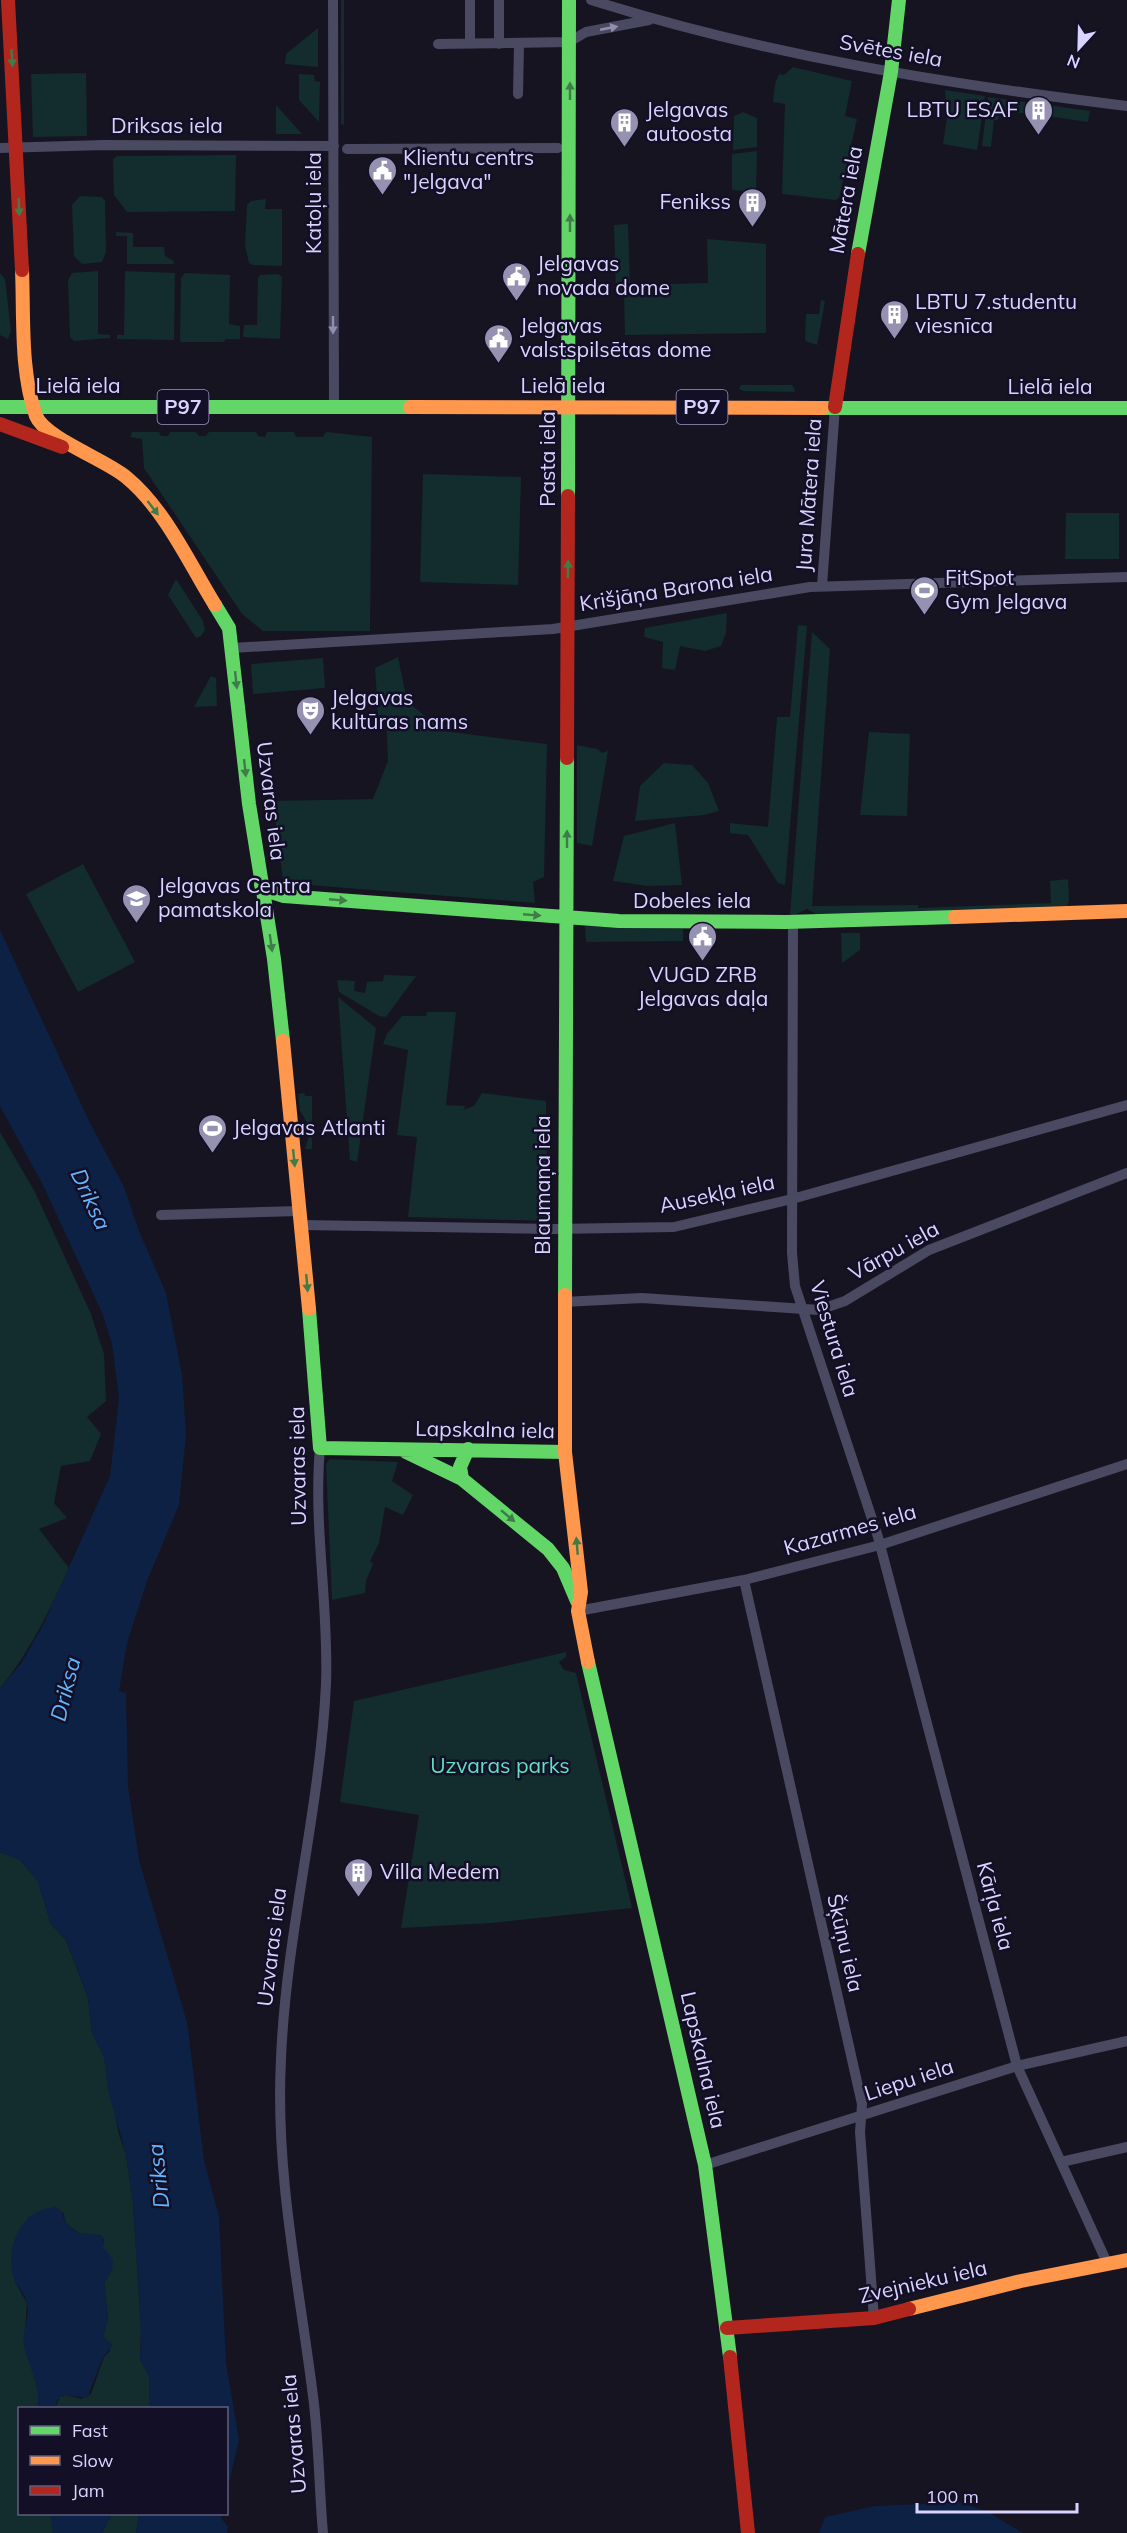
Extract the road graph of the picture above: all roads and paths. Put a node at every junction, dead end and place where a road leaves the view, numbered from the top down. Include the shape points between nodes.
1 (8, 0) edge
2 (333, 0) edge
3 (470, 0) edge
4 (499, 0) edge
5 (569, 0) edge
6 (591, 0) edge
7 (899, 0) edge
8 (652, 19) junction
9 (569, 42) junction
10 (438, 44) dead end
11 (470, 44) junction
12 (499, 44) junction
13 (519, 44) junction
14 (891, 72) junction
15 (518, 94) dead end
16 (1127, 106) edge
17 (334, 146) junction
18 (0, 148) edge
19 (17, 148) junction
20 (558, 148) dead end
21 (347, 149) dead end
22 (0, 407) edge
23 (33, 407) junction
24 (334, 407) junction
25 (569, 407) junction
26 (835, 407) junction
27 (1127, 408) edge
28 (0, 424) edge
29 (86, 455) junction
30 (1127, 577) edge
31 (822, 586) junction
32 (566, 628) junction
33 (232, 648) junction
34 (261, 885) junction
35 (1127, 911) edge
36 (565, 918) junction
37 (794, 922) junction
38 (1127, 1105) edge
39 (1127, 1173) edge
40 (792, 1199) junction
41 (161, 1215) dead end
42 (301, 1218) junction
43 (564, 1229) junction
44 (563, 1302) junction
45 (803, 1310) junction
46 (320, 1448) junction
47 (396, 1448) junction
48 (468, 1449) junction
49 (565, 1452) junction
50 (1127, 1464) edge
51 (462, 1479) junction
52 (880, 1545) junction
53 (744, 1580) junction
54 (578, 1607) junction
55 (1127, 2041) edge
56 (1017, 2066) junction
57 (859, 2116) junction
58 (1127, 2147) edge
59 (1061, 2162) junction
60 (705, 2165) junction
61 (1127, 2260) edge
62 (1108, 2265) junction
63 (874, 2318) junction
64 (727, 2328) junction
65 (323, 2533) edge
66 (748, 2533) edge

1 -> 19 main road
2 - 17 street, Katoļu iela
3 - 11 street
4 - 12 street
5 - 9 main road, Pasta iela
6 - 8 street, Svētes iela
7 - 14 main road, Mātera iela
9 -> 8 street, Svētes iela via 586,32
8 - 14 street, Svētes iela
9 - 13 street
25 -> 9 main road, Pasta iela
10 - 11 street
11 - 12 street
12 - 13 street
13 - 15 street
14 - 16 street, Svētes iela
14 - 26 main road, Mātera iela
17 - 19 street, Driksas iela
17 -> 24 street, Katoļu iela
18 - 19 street, Driksas iela
19 -> 23 main road via 27,374
20 - 21 street
22 - 23 main road, Lielā iela / P97
23 - 24 main road, Lielā iela / P97
23 - 29 main road, Uzvaras iela via 45,428
24 - 25 main road, Lielā iela / P97
25 - 26 main road, Lielā iela / P97
32 -> 25 main road, Pasta iela
26 - 27 main road, Lielā iela / P97
26 - 31 street, Jura Mātera iela
28 - 29 main road, Uzvaras iela
29 -> 33 main road, Uzvaras iela via 128,478 157,512 229,628
30 - 31 street, Krišjāņa Barona iela
31 - 32 street, Krišjāņa Barona iela
32 - 33 street, Krišjāņa Barona iela
36 -> 32 main road, Pasta iela
33 -> 34 main road, Uzvaras iela
34 -> 36 main road, Dobeles iela via 284,896
34 -> 42 main road, Uzvaras iela via 274,959
35 - 37 main road, Dobeles iela
36 - 37 main road, Dobeles iela
36 - 43 main road, Blaumaņa iela
37 - 40 street, Viestura iela
38 - 40 street, Ausekļa iela
39 - 45 street, Vārpu iela via 929,1250 845,1301 819,1310
40 - 43 street, Ausekļa iela via 674,1227
40 - 45 street, Viestura iela via 795,1286
41 - 42 street, Ausekļa iela
42 - 43 street, Ausekļa iela
42 -> 46 main road, Uzvaras iela
43 - 44 main road, Blaumaņa iela
44 - 45 street, Vārpu iela via 642,1298
44 - 49 main road, Blaumaņa iela
45 - 52 street, Viestura iela
46 - 47 main road, Lapskalna iela
46 - 65 street, Uzvaras iela via 326,1680 287,1985 280,2058 280,2119 284,2197 313,2400
47 - 48 main road, Lapskalna iela
47 - 51 main road, Lapskalna iela
48 - 49 main road, Lapskalna iela
48 - 51 main road via 460,1467
54 -> 49 main road, Lapskalna iela via 581,1592
50 - 52 street, Kazarmes iela
51 -> 54 main road, Lapskalna iela via 548,1550 563,1568
52 - 53 street, Kazarmes iela
52 - 56 street, Kārļa iela
53 - 54 street, Kazarmes iela
53 - 57 street, Šķūņu iela via 862,2104
54 - 60 main road, Lapskalna iela
55 - 56 street, Liepu iela
56 - 57 street, Liepu iela
56 - 59 street, Kārļa iela
57 - 60 street, Liepu iela
57 - 63 street, Šķūņu iela
58 - 59 street
59 - 62 street, Kārļa iela
60 - 64 main road, Lapskalna iela
61 - 62 main road, Zvejnieku iela
62 - 63 main road, Zvejnieku iela via 1021,2281
63 - 64 main road, Zvejnieku iela
64 - 66 main road, Lapskalna iela

